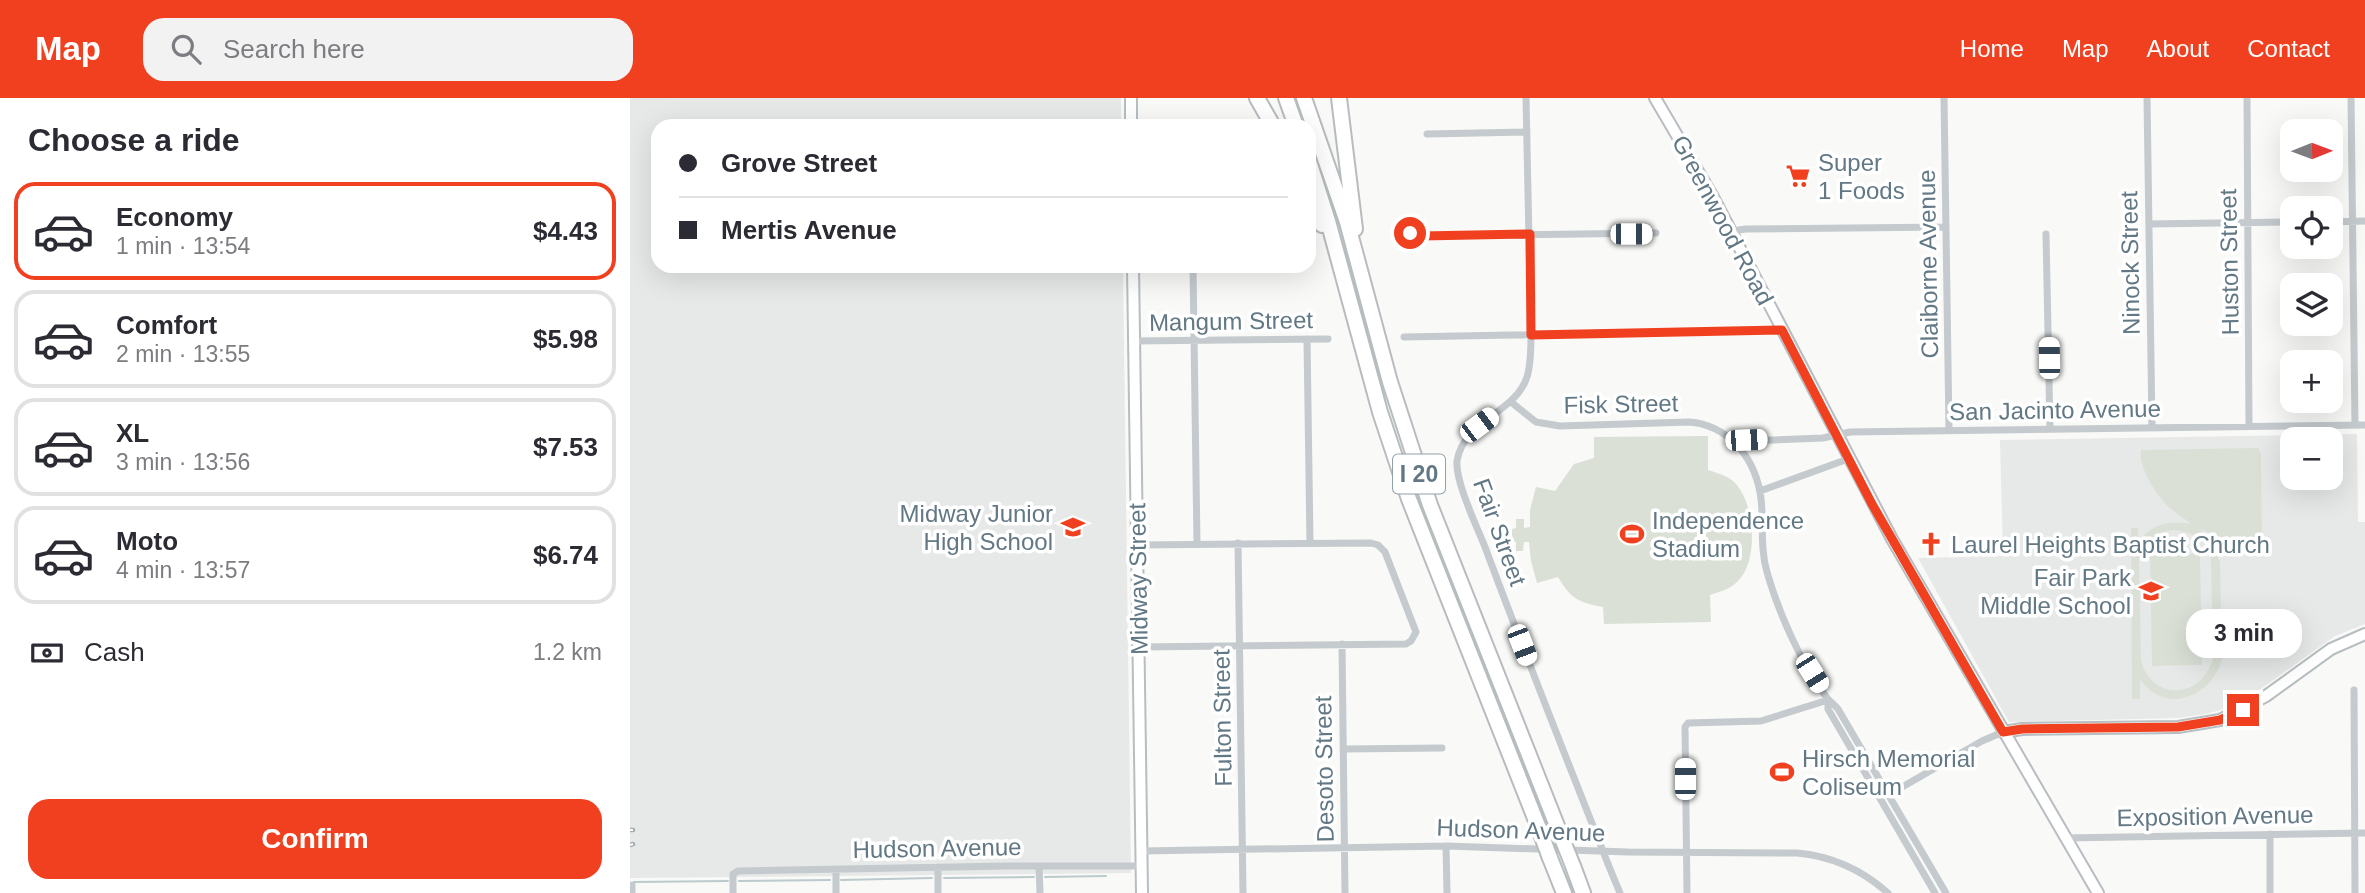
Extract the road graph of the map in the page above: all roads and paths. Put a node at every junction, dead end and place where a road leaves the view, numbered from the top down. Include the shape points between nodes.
1 (1131, 98) edge
2 (1257, 98) edge
3 (1286, 98) edge
4 (1304, 98) edge
5 (1339, 98) edge
6 (1526, 98) edge
7 (1655, 98) edge
8 (1944, 98) edge
9 (2147, 98) edge
10 (2247, 98) edge
11 (2351, 98) edge
12 (1131, 119) edge
13 (1269, 119) edge
14 (1294, 119) edge
15 (1312, 119) edge
16 (1316, 130) edge
17 (1527, 132) junction
18 (1427, 134) dead end
19 (1316, 184) edge
20 (1316, 213) edge
21 (2343, 221) edge
22 (2352, 221) junction
23 (2365, 221) edge
24 (2280, 222) edge
25 (2248, 223) junction
26 (2149, 224) junction
27 (1946, 227) junction
28 (1731, 231) junction
29 (1410, 233) dead end
30 (1656, 233) dead end
31 (1530, 234) junction
32 (2046, 234) dead end
33 (1356, 251) junction
34 (1340, 263) junction
35 (1133, 273) edge
36 (1193, 273) edge
37 (1782, 330) junction
38 (1531, 335) junction
39 (1404, 337) dead end
40 (1307, 339) junction
41 (1328, 339) dead end
42 (1194, 340) junction
43 (1134, 341) junction
44 (1511, 402) junction
45 (2355, 425) junction
46 (2365, 425) edge
47 (2249, 426) junction
48 (2152, 428) junction
49 (2050, 429) junction
50 (1949, 430) junction
51 (1837, 436) junction
52 (1746, 440) dead end
53 (1848, 459) junction
54 (1760, 491) junction
55 (1310, 542) junction
56 (1238, 543) junction
57 (1197, 544) junction
58 (1137, 545) junction
59 (2365, 634) edge
60 (1342, 644) junction
61 (1240, 645) junction
62 (1139, 647) junction
63 (2354, 690) dead end
64 (1828, 700) junction
65 (2003, 732) junction
66 (1443, 748) dead end
67 (1343, 749) junction
68 (1890, 794) junction
69 (2355, 833) junction
70 (2365, 833) edge
71 (2270, 834) junction
72 (2065, 838) junction
73 (1446, 846) junction
74 (1345, 848) junction
75 (1243, 849) junction
76 (1142, 851) junction
77 (1686, 852) junction
78 (1039, 866) junction
79 (1142, 866) junction
80 (938, 867) junction
81 (836, 869) junction
82 (733, 893) edge
83 (836, 893) edge
84 (938, 893) edge
85 (1040, 893) edge
86 (1142, 893) edge
87 (1244, 893) edge
88 (1345, 893) edge
89 (1447, 893) edge
90 (1564, 893) edge
91 (1583, 893) edge
92 (1620, 893) edge
93 (1687, 893) edge
94 (1888, 893) edge
95 (1936, 893) edge
96 (1946, 893) edge
97 (2098, 893) edge
98 (2270, 893) edge
99 (2355, 893) edge

1 - 12 street
2 - 13 highway
3 - 14 highway
4 - 15 highway, I 20
5 - 33 highway
6 - 17 street, Fair Street
7 - 28 street, Greenwood Road
8 - 27 street, Claiborne Avenue
9 - 26 street, Ninock Street
10 - 25 street, Huston Street
11 - 22 street
16 - 33 highway, I 20
17 - 18 street
17 - 31 street, Fair Street
19 - 34 highway, I 20
20 - 34 highway
21 - 22 street
22 - 23 street
22 - 45 street
24 - 25 street
25 - 26 street
25 - 47 street, Huston Street
26 - 48 street, Ninock Street
27 - 28 street
27 - 50 street, Claiborne Avenue
28 - 37 street, Greenwood Road
29 - 31 street
30 - 31 street
31 - 38 street, Fair Street
32 - 49 street
33 - 91 highway, I 20, bridge via 1390,382 1430,505
34 - 90 highway, I 20, bridge via 1409,499
35 - 43 street, Midway Street
36 - 42 street
37 - 38 street
37 - 51 street, Greenwood Road
38 - 39 street
38 - 44 street, Fair Street via 1527,379
40 - 41 street, Mangum Street
40 - 42 street, Mangum Street
40 - 55 street
42 - 43 street, Mangum Street
42 - 57 street
43 - 58 street, Midway Street
44 - 54 street, Fisk Street via 1536,422 1560,426 1689,422 1713,426 1734,441
44 - 92 street, Fair Street, bridge via 1466,438 1458,460 1460,482
45 - 46 street, San Jacinto Avenue
45 - 47 street, San Jacinto Avenue
47 - 48 street, San Jacinto Avenue
48 - 49 street, San Jacinto Avenue
49 - 50 street, San Jacinto Avenue
50 - 51 street, San Jacinto Avenue
51 - 52 street, San Jacinto Avenue
51 - 53 street, Greenwood Road
53 - 54 street
53 - 65 street, Greenwood Road
54 - 64 street via 1767,573 1798,648
55 - 56 street
55 - 60 street via 1371,543 1383,548 1415,628 1415,637 1406,644
56 - 57 street
56 - 61 street, Fulton Street
57 - 58 street
58 - 62 street, Midway Street
59 - 65 street via 2332,649 2260,700 2220,720 2178,727
60 - 61 street
60 - 67 street, Desoto Street
61 - 62 street
61 - 75 street, Fulton Street
62 - 76 street, Midway Street
63 - 69 street
64 - 68 street
64 - 77 street via 1761,721 1688,723
64 - 95 street via 1828,709
65 - 68 street
65 - 72 street, Greenwood Road
66 - 67 street
67 - 74 street, Desoto Street
68 - 96 street
69 - 70 street, Exposition Avenue
69 - 71 street, Exposition Avenue
69 - 99 street
71 - 72 street, Exposition Avenue
71 - 98 street
72 - 97 street, Greenwood Road
73 - 74 street, Hudson Avenue
73 - 77 street, Hudson Avenue
73 - 89 street
74 - 75 street, Hudson Avenue
74 - 88 street, Desoto Street
75 - 76 street, Hudson Avenue
75 - 87 street, Fulton Street
76 - 79 street, Midway Street
77 - 93 street
77 - 94 street, Hudson Avenue via 1822,856 1857,870
78 - 79 street, Hudson Avenue
78 - 80 street, Hudson Avenue
78 - 85 street
79 - 86 street, Midway Street
80 - 81 street, Hudson Avenue
80 - 84 street
81 - 82 street, Hudson Avenue via 738,871 733,874
81 - 83 street

